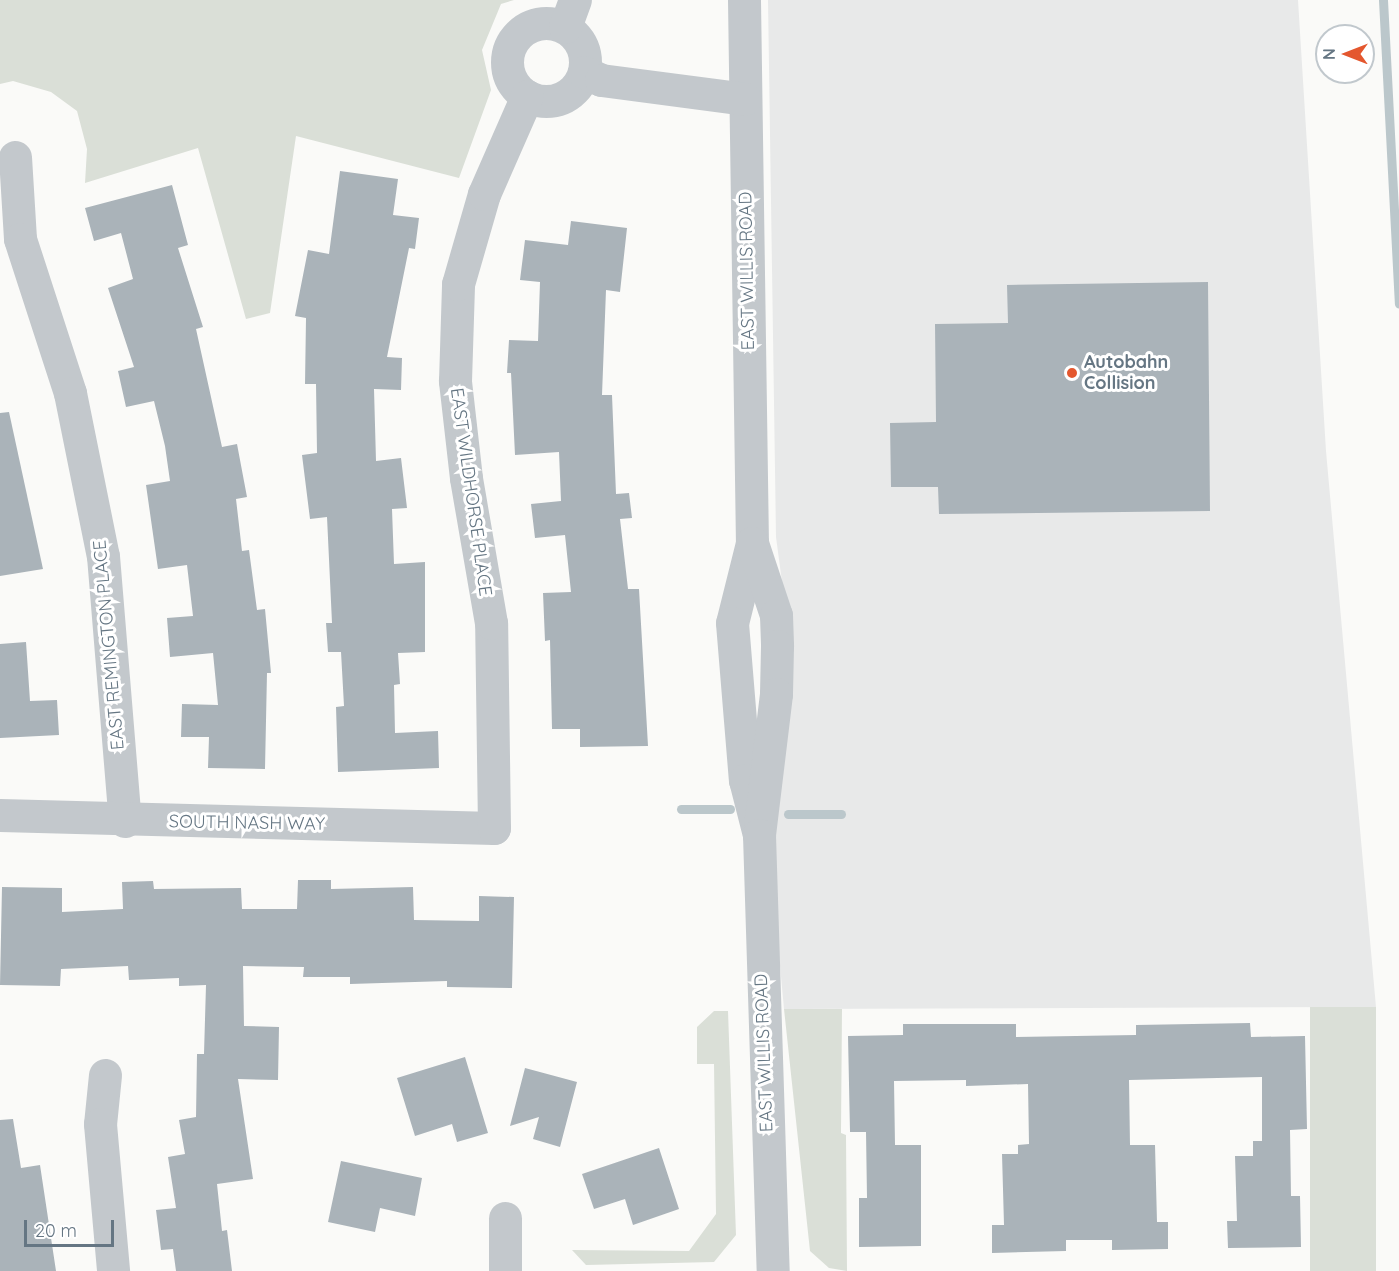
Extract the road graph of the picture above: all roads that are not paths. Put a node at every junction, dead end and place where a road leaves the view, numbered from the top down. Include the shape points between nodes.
1 (744, 0) edge
2 (570, 14) edge
3 (584, 72) junction
4 (527, 96) junction
5 (745, 99) junction
6 (15, 157) dead end
7 (752, 558) junction
8 (0, 815) edge
9 (125, 821) junction
10 (494, 828) joint
11 (759, 835) junction
12 (105, 1076) dead end
13 (505, 1218) dead end
14 (112, 1271) edge
15 (505, 1271) edge
16 (773, 1271) edge

1 - 5 street, EAST WILLIS ROAD
2 - 3 street via 582,46
2 - 4 street via 553,23 529,26 512,43 509,73
3 - 4 street via 571,92 561,98 538,100
3 - 5 street via 601,80
4 - 10 street, EAST WILDHORSE PLACE via 484,194 458,284 455,381 466,478 491,622
5 - 7 street, EAST WILLIS ROAD
6 - 9 street, EAST REMINGTON PLACE via 20,239 70,393 103,556
7 - 11 street, EAST WILLIS ROAD via 732,622 745,780
7 - 11 street, EAST WILLIS ROAD via 776,615 777,646 771,749
8 - 9 street, SOUTH NASH WAY
9 - 10 street, SOUTH NASH WAY
11 - 16 street, EAST WILLIS ROAD
12 - 14 street via 100,1124
13 - 15 street

